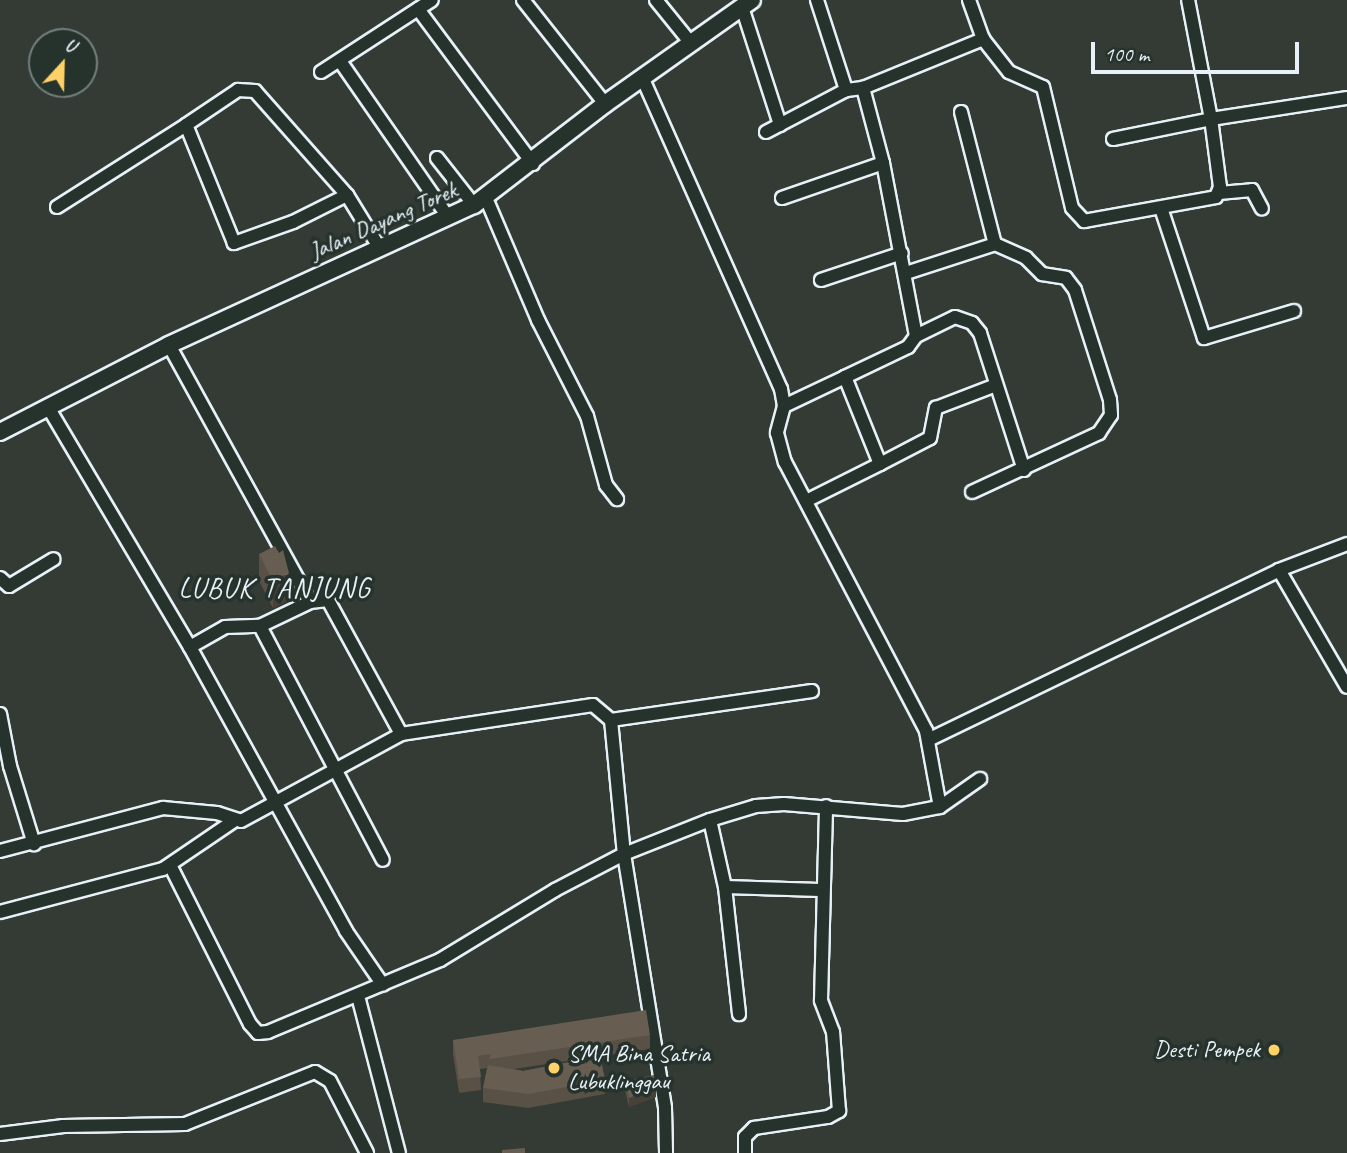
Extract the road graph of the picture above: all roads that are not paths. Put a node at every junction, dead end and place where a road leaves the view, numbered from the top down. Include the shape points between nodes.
1 (432, 0) edge
2 (523, 0) edge
3 (656, 0) edge
4 (817, 0) edge
5 (969, 0) edge
6 (1188, 0) edge
7 (747, 3) edge
8 (418, 9) junction
9 (983, 39) junction
10 (690, 42) junction
11 (340, 61) junction
12 (321, 72) dead end
13 (642, 78) junction
14 (863, 88) junction
15 (846, 90) junction
16 (1347, 98) edge
17 (605, 104) junction
18 (961, 112) dead end
19 (1211, 120) junction
20 (186, 125) junction
21 (780, 125) junction
22 (766, 132) dead end
23 (1112, 139) dead end
24 (437, 158) dead end
25 (883, 163) junction
26 (533, 164) junction
27 (1219, 193) junction
28 (347, 195) junction
29 (782, 198) dead end
30 (480, 202) junction
31 (57, 207) dead end
32 (1161, 208) junction
33 (1262, 209) dead end
34 (448, 217) junction
35 (995, 244) junction
36 (379, 247) junction
37 (902, 253) junction
38 (906, 273) junction
39 (821, 280) dead end
40 (1294, 311) dead end
41 (916, 336) junction
42 (169, 345) junction
43 (845, 377) junction
44 (996, 385) junction
45 (784, 406) junction
46 (48, 407) junction
47 (0, 432) edge
48 (880, 464) junction
49 (1024, 470) junction
50 (972, 492) dead end
51 (617, 499) dead end
52 (806, 501) junction
53 (1347, 544) edge
54 (54, 559) dead end
55 (1279, 570) junction
56 (0, 578) edge
57 (310, 602) junction
58 (260, 626) junction
59 (190, 648) junction
60 (1347, 687) edge
61 (812, 691) dead end
62 (0, 714) edge
63 (611, 720) junction
64 (401, 734) junction
65 (928, 740) junction
66 (5, 766) edge
67 (335, 768) junction
68 (980, 779) dead end
69 (275, 803) junction
70 (826, 806) junction
71 (940, 807) junction
72 (235, 820) junction
73 (710, 820) junction
74 (34, 844) junction
75 (0, 850) edge
76 (624, 854) junction
77 (383, 860) dead end
78 (170, 865) junction
79 (725, 887) junction
80 (820, 890) junction
81 (0, 912) edge
82 (383, 985) junction
83 (358, 996) junction
84 (739, 1014) dead end
85 (0, 1134) edge
86 (367, 1153) edge
87 (399, 1153) edge
88 (666, 1153) edge
89 (745, 1153) edge

1 - 8 street
2 - 17 street
3 - 10 street
4 - 15 street
5 - 9 street
6 - 19 street
7 - 10 street, Jalan Dayang Torek
7 - 21 street
8 - 11 street
8 - 26 street
9 - 14 street
9 - 32 street via 1009,72 1043,87 1077,217 1094,222
10 - 13 street, Jalan Dayang Torek
11 - 12 street
11 - 34 street
13 - 17 street, Jalan Dayang Torek
13 - 45 street via 714,233 781,389
14 - 15 street
14 - 25 street
15 - 21 street
16 - 19 street
17 - 26 street, Jalan Dayang Torek
18 - 35 street
19 - 23 street
19 - 27 street
20 - 28 street via 238,90 255,92
20 - 28 street via 234,243 293,222
20 - 31 street
21 - 22 street
24 - 30 street
25 - 29 street
25 - 37 street
26 - 30 street, Jalan Dayang Torek
27 - 32 street
27 - 33 street via 1252,190
28 - 36 street
30 - 34 street, Jalan Dayang Torek
30 - 51 street via 587,416 606,485
32 - 40 street via 1204,338
34 - 36 street, Jalan Dayang Torek
35 - 38 street
35 - 49 street via 1026,258 1042,274 1071,283 1111,400 1111,415 1099,433
36 - 42 street, Jalan Dayang Torek
37 - 38 street
37 - 39 street
38 - 41 street
41 - 43 street via 908,347
41 - 44 street via 955,317 972,323 980,333
42 - 46 street, Jalan Dayang Torek
42 - 57 street
43 - 45 street
43 - 48 street
44 - 48 street via 936,408 930,438
44 - 49 street
45 - 52 street via 776,433
46 - 47 street, Jalan Dayang Torek
46 - 59 street
48 - 52 street
49 - 50 street
52 - 65 street via 909,694
53 - 55 street
54 - 56 street via 9,586
55 - 60 street
55 - 65 street
57 - 58 street
57 - 64 street via 321,599 332,604
58 - 59 street via 225,627
58 - 67 street
59 - 69 street
61 - 63 street
62 - 66 street
63 - 64 street via 593,705
63 - 76 street
64 - 67 street
65 - 71 street
66 - 74 street
67 - 69 street
67 - 77 street
68 - 71 street
69 - 72 street via 246,820
69 - 82 street via 346,931
70 - 71 street via 903,814
70 - 73 street via 757,806
70 - 80 street
72 - 74 street via 217,813 163,808
72 - 78 street
73 - 76 street
73 - 79 street
74 - 75 street
76 - 82 street via 440,960
76 - 88 street via 664,1108
78 - 81 street
78 - 83 street via 258,1033
79 - 80 street
79 - 84 street
80 - 89 street via 821,1000 833,1032 839,1111 828,1117 754,1128 745,1137
82 - 83 street
83 - 87 street
85 - 86 street via 64,1125 185,1124 316,1072 330,1081

